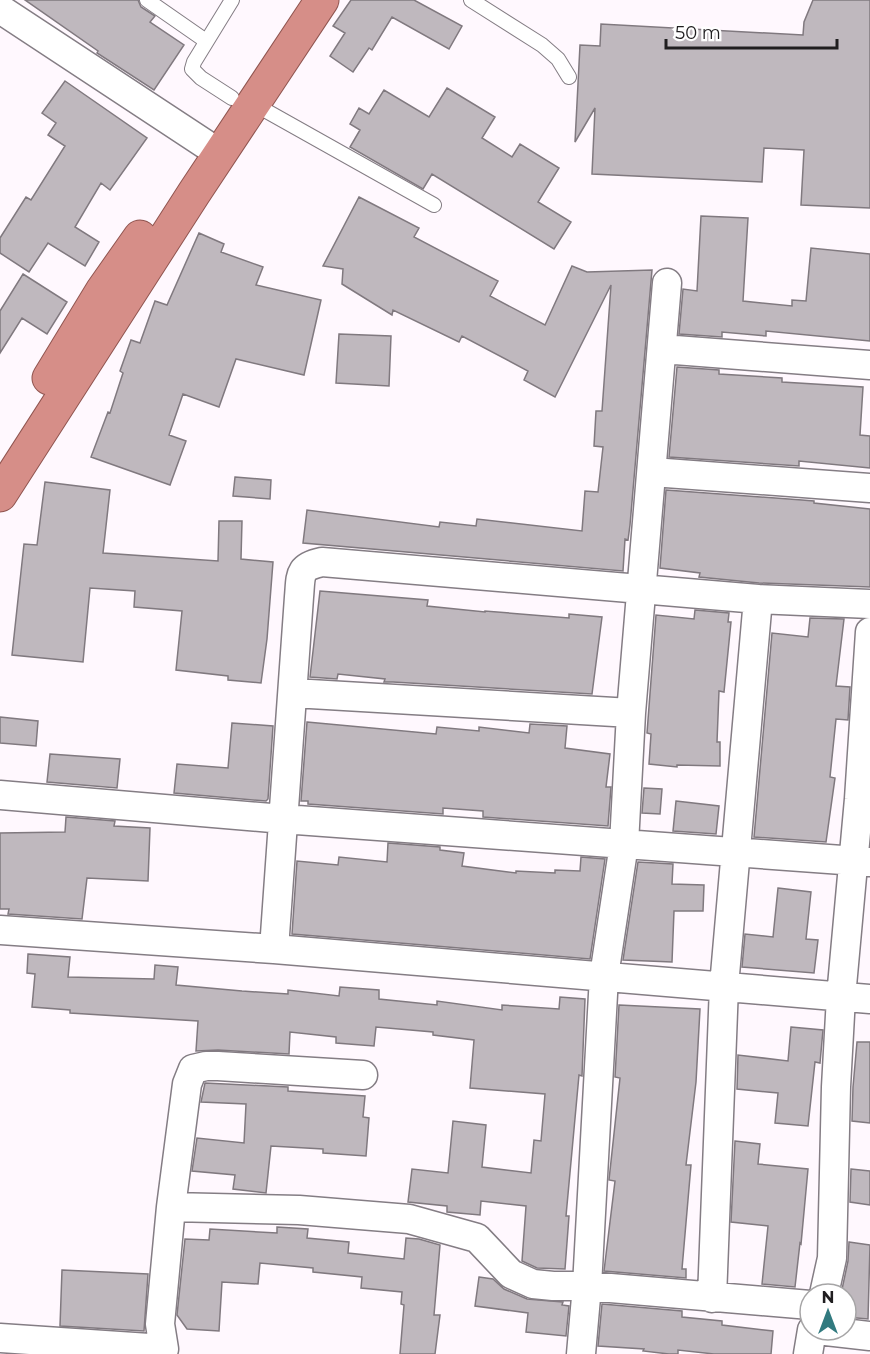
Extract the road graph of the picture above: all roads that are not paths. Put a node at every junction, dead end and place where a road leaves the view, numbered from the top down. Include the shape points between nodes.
1 (147, 0) edge
2 (232, 0) edge
3 (296, 0) edge
4 (322, 0) edge
5 (471, 0) edge
6 (0, 9) edge
7 (206, 41) junction
8 (569, 77) dead end
9 (243, 101) junction
10 (205, 144) junction
11 (434, 205) dead end
12 (667, 283) dead end
13 (662, 349) junction
14 (870, 365) edge
15 (0, 456) edge
16 (652, 472) junction
17 (870, 489) edge
18 (0, 495) edge
19 (641, 590) junction
20 (758, 599) junction
21 (870, 604) edge
22 (870, 632) edge
23 (292, 693) junction
24 (631, 713) junction
25 (0, 795) edge
26 (283, 819) junction
27 (624, 844) junction
28 (736, 851) junction
29 (862, 861) edge
30 (0, 930) edge
31 (274, 949) junction
32 (604, 976) junction
33 (724, 986) junction
34 (841, 997) junction
35 (870, 999) edge
36 (363, 1076) dead end
37 (171, 1207) junction
38 (827, 1282) edge
39 (587, 1286) junction
40 (711, 1298) junction
41 (798, 1304) edge
42 (0, 1338) edge
43 (164, 1352) edge
44 (580, 1354) edge

1 - 7 lane
2 - 7 lane
3 - 9 highway
4 - 9 highway
5 - 8 lane via 542,45 558,59
6 - 10 street
7 - 9 lane via 192,69
9 - 10 highway
9 - 11 lane
9 - 18 highway via 194,193
10 - 15 highway via 102,291
12 - 13 street
13 - 14 street
13 - 16 street
16 - 17 street
16 - 19 street
19 - 20 street
19 - 23 street via 343,563 308,565 302,572
19 - 24 street
20 - 21 street
20 - 28 street
22 - 29 street
23 - 24 street
23 - 26 street
24 - 27 street
25 - 26 street
26 - 27 street
26 - 31 street
27 - 28 street
27 - 32 street
28 - 29 street
28 - 33 street
29 - 34 street
30 - 31 street
31 - 32 street
32 - 33 street
32 - 39 street
33 - 34 street
33 - 40 street
34 - 35 street
34 - 38 street via 832,1258
36 - 37 street via 218,1066 193,1070 187,1084
37 - 39 street via 299,1210 410,1219 477,1238 511,1274 532,1284
37 - 43 street via 160,1324
39 - 40 street
39 - 44 street
40 - 41 street
42 - 43 street

